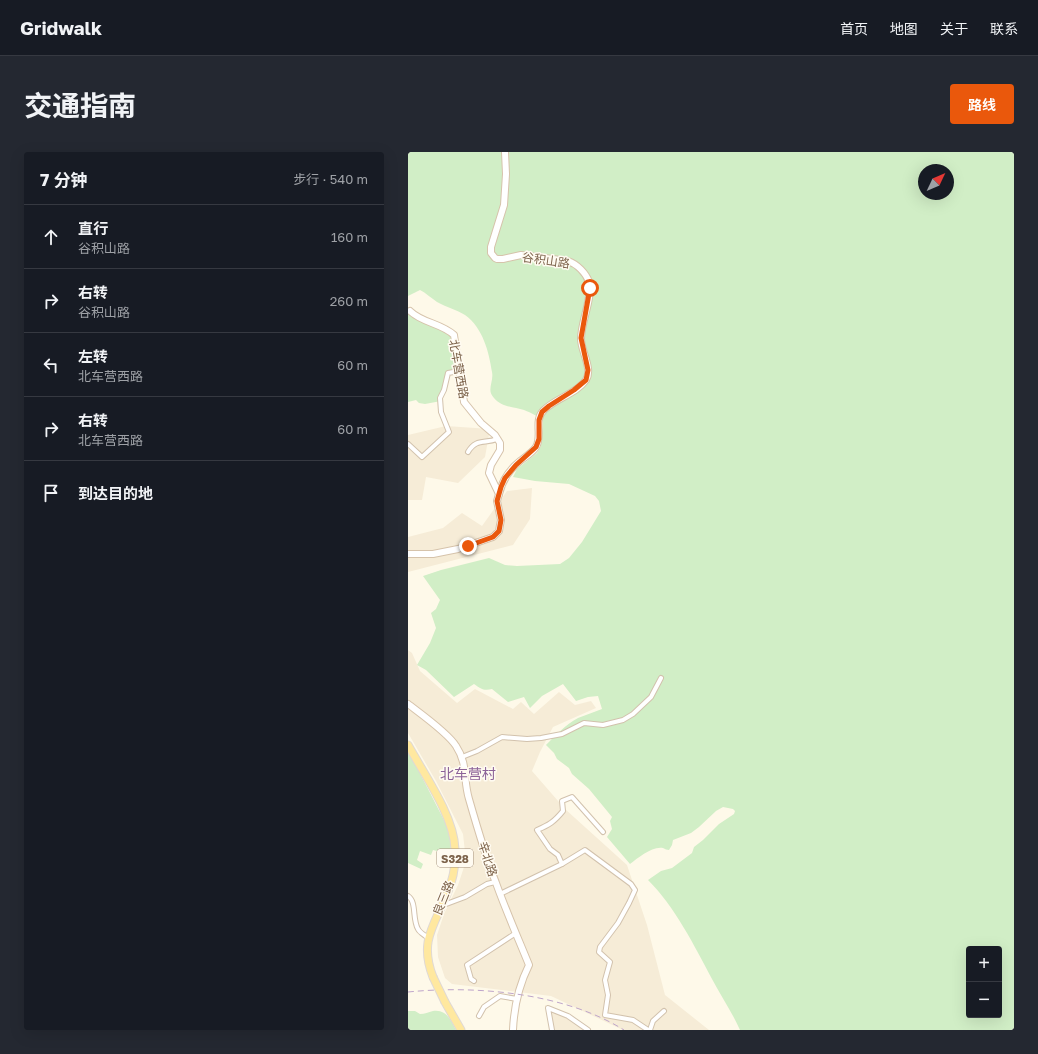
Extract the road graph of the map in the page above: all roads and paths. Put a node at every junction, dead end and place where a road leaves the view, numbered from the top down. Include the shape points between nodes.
1 (505, 152) edge
2 (410, 311) dead end
3 (459, 371) junction
4 (497, 439) junction
5 (408, 444) edge
6 (468, 452) dead end
7 (499, 494) junction
8 (408, 554) edge
9 (661, 678) dead end
10 (410, 706) edge
11 (408, 713) edge
12 (408, 745) edge
13 (462, 757) junction
14 (603, 832) dead end
15 (562, 864) junction
16 (495, 882) junction
17 (500, 894) junction
18 (408, 896) edge
19 (441, 906) junction
20 (516, 933) junction
21 (428, 938) junction
22 (474, 981) dead end
23 (517, 999) junction
24 (664, 1010) dead end
25 (479, 1016) dead end
26 (461, 1030) edge
27 (513, 1030) edge
28 (552, 1030) edge
29 (588, 1030) edge
30 (649, 1030) edge

1 - 7 street, 谷积山路 via 504,205 491,252 495,258 501,259 521,255 568,261 584,273 589,283 589,292 581,338 588,373 580,386 542,412 536,447 508,474
2 - 3 street, 北车营西路 via 419,318 454,334
3 - 4 street, 北车营西路 via 464,402
3 - 5 street via 448,373 440,398 449,432 422,458
4 - 6 street via 480,441
4 - 7 street via 500,450 489,473
7 - 8 street via 497,501 501,520 499,531 493,537 449,551
9 - 13 street via 651,697 623,720 602,725 584,723 562,734 541,738 502,737
10 - 11 street
10 - 13 street, 辛北路 via 448,737
12 - 19 main road, 良三路 / S328 via 445,812 453,834 454,868
13 - 16 street, 辛北路 via 468,797
14 - 15 street via 572,797 562,801 563,811 559,816 552,823 537,830 558,855
15 - 17 street
15 - 30 street via 585,850 634,887 630,904 600,947 600,952 610,962 605,980 608,995 605,1015 633,1020
16 - 17 street, 辛北路
16 - 19 street
17 - 20 street, 辛北路
18 - 21 street via 414,907 414,921 419,931
19 - 21 main road, 良三路 / S328
20 - 22 street via 467,965
20 - 23 street, 辛北路 via 529,965
21 - 26 main road, 良三路 / S328, bridge via 428,961 433,977
23 - 25 street via 500,996 484,1007
23 - 27 street, 辛北路
24 - 30 street via 653,1021
28 - 29 street via 548,1008 568,1016

